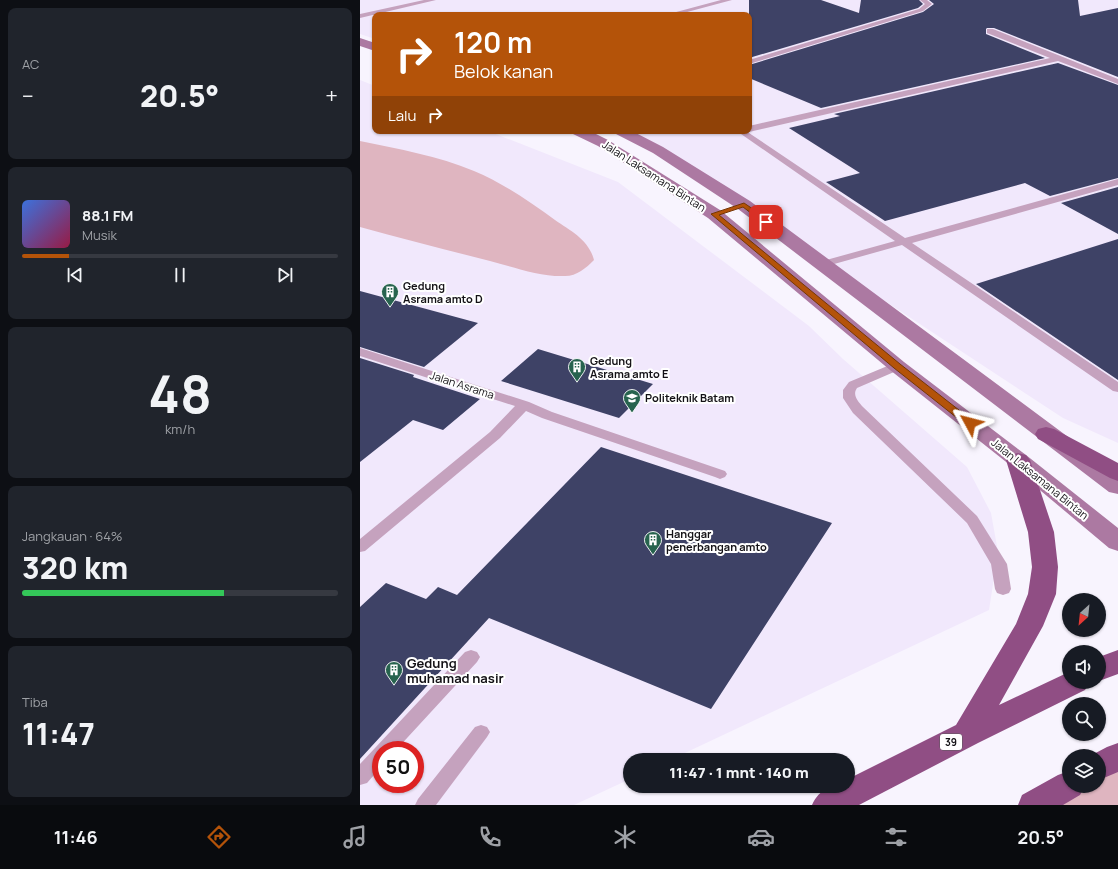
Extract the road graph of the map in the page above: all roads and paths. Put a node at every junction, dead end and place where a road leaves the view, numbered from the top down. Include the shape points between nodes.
1 (433, 0) edge
2 (729, 0) edge
3 (923, 0) edge
4 (378, 12) edge
5 (680, 12) edge
6 (372, 13) edge
7 (360, 16) edge
8 (990, 31) dead end
9 (360, 42) edge
10 (372, 46) edge
11 (360, 54) edge
12 (372, 57) edge
13 (1059, 58) junction
14 (752, 61) edge
15 (1118, 82) edge
16 (752, 128) edge
17 (584, 134) edge
18 (627, 134) edge
19 (745, 134) edge
20 (1118, 182) edge
21 (744, 205) junction
22 (714, 214) junction
23 (903, 241) junction
24 (822, 264) junction
25 (360, 352) edge
26 (897, 366) junction
27 (1118, 388) edge
28 (524, 405) junction
29 (1046, 434) junction
30 (1018, 460) junction
31 (1118, 473) edge
32 (720, 474) dead end
33 (1118, 486) edge
34 (1118, 542) edge
35 (360, 547) edge
36 (1003, 589) dead end
37 (471, 657) dead end
38 (1118, 661) edge
39 (1106, 667) edge
40 (1062, 688) edge
41 (481, 732) dead end
42 (967, 734) junction
43 (393, 741) edge
44 (1118, 756) edge
45 (1106, 763) edge
46 (372, 764) edge
47 (360, 777) edge
48 (1062, 789) edge
49 (425, 805) edge
50 (828, 805) edge
51 (1034, 805) edge

1 - 4 lane
2 - 5 lane
3 - 14 lane via 929,4 921,10
6 - 7 lane
8 - 13 lane
9 - 10 main road
11 - 12 main road
13 - 15 lane
13 - 16 lane
17 - 22 main road, Jalan Laksamana Bintan via 603,143
18 - 21 main road, Jalan Laksamana Bintan via 658,150
19 - 23 lane
20 - 23 lane
21 - 22 main road
21 - 24 main road, Jalan Laksamana Bintan
22 - 26 main road, Jalan Laksamana Bintan
23 - 24 lane
23 - 27 lane
24 - 29 main road, Jalan Laksamana Bintan
25 - 28 lane, Jalan Asrama
26 - 30 main road, Jalan Laksamana Bintan
26 - 36 lane via 853,385 849,390 849,398 885,437 972,520 999,564
28 - 32 lane, Jalan Asrama
28 - 35 lane via 495,435
29 - 31 highway
29 - 33 main road, Jalan Laksamana Bintan
30 - 34 main road, Jalan Laksamana Bintan
30 - 42 highway via 1041,532 1045,567 1042,594 1029,626
37 - 43 lane
38 - 39 highway
40 - 42 highway, 39
41 - 49 lane
42 - 50 highway, 39
44 - 45 highway
46 - 47 lane
48 - 51 highway

